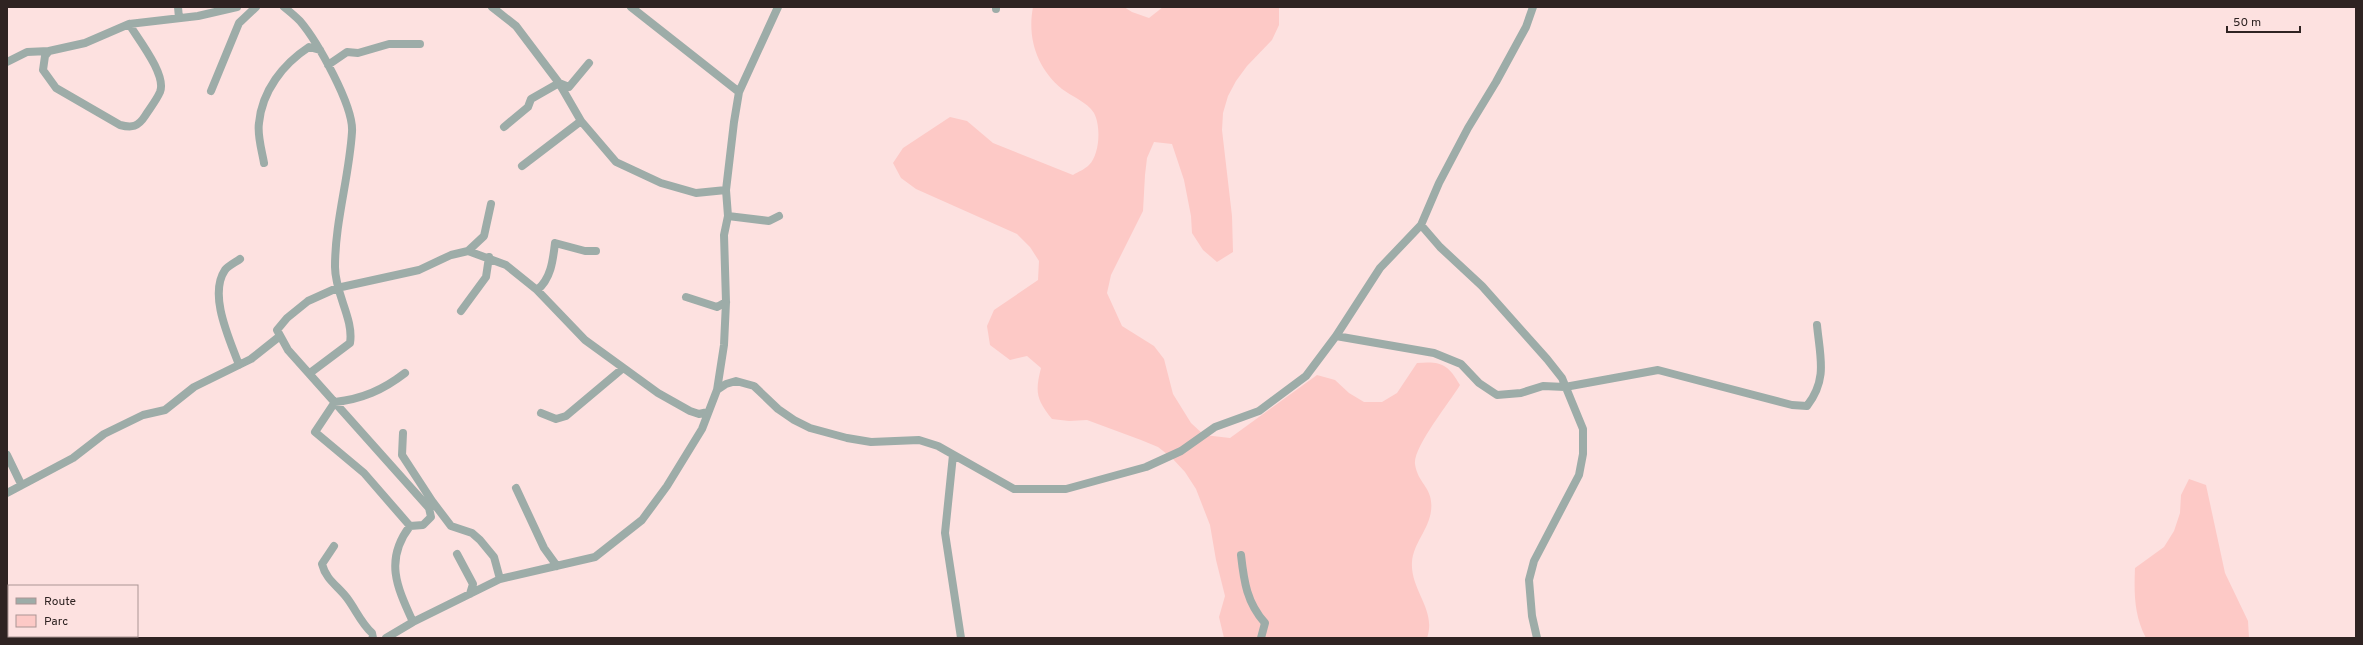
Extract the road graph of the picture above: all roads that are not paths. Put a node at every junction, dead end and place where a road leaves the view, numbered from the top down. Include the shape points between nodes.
1 (178, 7) edge
2 (237, 7) edge
3 (256, 7) edge
4 (284, 7) edge
5 (492, 7) edge
6 (631, 7) edge
7 (778, 7) edge
8 (1533, 7) edge
9 (179, 18) junction
10 (129, 24) junction
11 (420, 44) dead end
12 (320, 50) junction
13 (49, 51) junction
14 (7, 62) edge
15 (589, 63) dead end
16 (328, 65) junction
17 (559, 83) junction
18 (211, 91) dead end
19 (739, 92) junction
20 (581, 121) junction
21 (504, 127) dead end
22 (264, 163) dead end
23 (522, 166) dead end
24 (726, 190) junction
25 (491, 204) dead end
26 (728, 216) junction
27 (779, 216) dead end
28 (1421, 225) junction
29 (468, 251) junction
30 (596, 251) dead end
31 (489, 257) junction
32 (240, 259) dead end
33 (337, 288) junction
34 (537, 290) junction
35 (686, 297) dead end
36 (726, 302) junction
37 (461, 311) dead end
38 (1817, 325) dead end
39 (280, 336) junction
40 (1336, 336) junction
41 (239, 365) junction
42 (622, 369) junction
43 (310, 373) junction
44 (405, 374) dead end
45 (1565, 387) junction
46 (717, 390) junction
47 (335, 402) junction
48 (708, 412) junction
49 (541, 413) dead end
50 (403, 433) dead end
51 (7, 455) edge
52 (953, 455) junction
53 (21, 484) junction
54 (516, 488) dead end
55 (7, 493) edge
56 (410, 526) junction
57 (334, 546) dead end
58 (457, 554) dead end
59 (1241, 555) dead end
60 (557, 566) junction
61 (500, 579) junction
62 (470, 594) junction
63 (413, 622) junction
64 (373, 638) edge
65 (386, 638) edge
66 (961, 638) edge
67 (1261, 638) edge
68 (1537, 638) edge

1 - 9 street
2 - 9 street
3 - 18 street via 239,24
4 - 12 street via 300,20
5 - 17 street via 516,26
6 - 19 street
7 - 19 street
8 - 28 street via 1526,27 1504,69 1468,128 1439,183
9 - 10 street
10 - 13 street via 86,43
10 - 13 street via 158,70 160,81 160,91 140,124 130,128 120,125 56,88 43,70 45,56
11 - 16 street via 389,44 358,53 347,52
12 - 16 street
12 - 22 street via 310,47 292,58 266,93 258,124
13 - 14 street via 28,52
15 - 17 street via 568,87
16 - 33 street via 342,94 352,130 335,242
17 - 20 street
17 - 21 street via 531,99 528,107
19 - 24 street
20 - 23 street
20 - 24 street via 616,162 661,183 696,194
24 - 26 street
25 - 29 street via 484,236
26 - 27 street via 769,221
26 - 36 street via 724,235
28 - 40 street via 1380,268
28 - 45 street via 1528,336 1562,378
29 - 31 street
29 - 33 street via 451,255 419,270
30 - 34 street via 585,251 555,243 552,265 543,285
31 - 34 street via 506,265
31 - 37 street via 486,278
32 - 41 street via 225,270 219,289 221,314
33 - 39 street via 308,301 287,318 277,330
33 - 43 street via 351,329 350,343
34 - 42 street via 585,340
35 - 36 street via 717,307
36 - 46 street via 724,345
38 - 45 street via 1822,378 1817,393 1807,406 1792,405 1658,370
39 - 41 street via 251,359
39 - 43 street via 288,350
40 - 45 street via 1434,353 1461,364 1497,395 1521,393 1543,386
40 - 52 street via 1306,376 1259,411 1215,427 1181,451 1146,467 1066,489 1014,489
41 - 53 street via 194,387 165,410 144,415 104,434 73,458
42 - 48 street via 678,406 699,414
42 - 49 street via 566,416 556,419
43 - 47 street
44 - 47 street via 388,386 359,399
45 - 68 street via 1583,429 1583,454 1579,475 1572,491 1563,503 1534,560 1529,580
46 - 48 street
46 - 52 street via 731,382 746,383 763,392 778,409 810,428 871,442 919,440 938,446
47 - 56 street via 315,432 364,473
47 - 56 street via 429,508 431,517 423,525
48 - 60 street via 702,429 667,486 642,520 595,557
50 - 61 street via 402,455 432,501 451,526 472,533 480,540 494,557
51 - 53 street
52 - 66 street via 945,533
53 - 55 street
54 - 60 street via 544,548
56 - 63 street via 402,536 394,558 399,591
57 - 64 street via 322,564 324,574 347,598
58 - 62 street via 473,584
59 - 67 street via 1246,591 1255,612 1265,623
60 - 61 street
61 - 62 street
62 - 63 street
63 - 65 street

